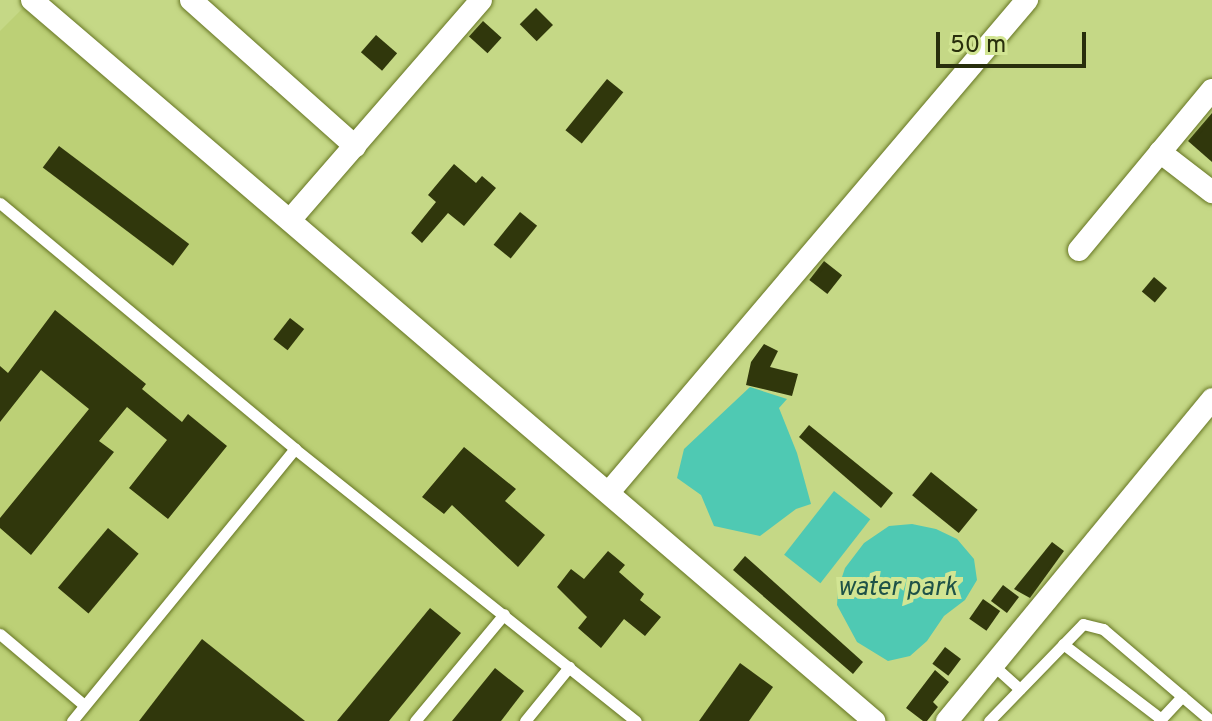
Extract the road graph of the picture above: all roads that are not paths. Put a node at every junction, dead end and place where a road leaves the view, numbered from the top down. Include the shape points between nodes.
1 (32, 0) edge
2 (191, 0) edge
3 (481, 0) edge
4 (1027, 0) edge
5 (1212, 90) edge
6 (355, 146) junction
7 (1160, 152) junction
8 (1212, 192) edge
9 (0, 203) edge
10 (290, 220) junction
11 (1079, 250) dead end
12 (1212, 399) edge
13 (295, 449) junction
14 (609, 492) junction
15 (504, 614) junction
16 (0, 634) edge
17 (1063, 644) junction
18 (993, 665) junction
19 (569, 667) junction
20 (1020, 689) junction
21 (1182, 696) junction
22 (84, 705) junction
23 (522, 719) edge
24 (1160, 720) edge
25 (72, 721) edge
26 (415, 721) edge
27 (636, 721) edge
28 (874, 721) edge
29 (947, 721) edge
30 (989, 721) edge
31 (1211, 721) edge

1 - 10 street
2 - 6 street
3 - 6 street
4 - 14 street
5 - 7 street
6 - 10 street
7 - 8 street
7 - 11 street
9 - 13 lane
10 - 14 street
12 - 18 street
13 - 15 lane
13 - 22 lane
14 - 28 street
15 - 19 lane
15 - 26 lane
16 - 22 lane
17 - 20 lane
17 - 21 lane via 1083,624 1092,624
17 - 24 lane
18 - 20 lane
18 - 29 street
19 - 23 lane
19 - 27 lane
20 - 30 lane
21 - 24 lane
21 - 31 lane
22 - 25 lane

